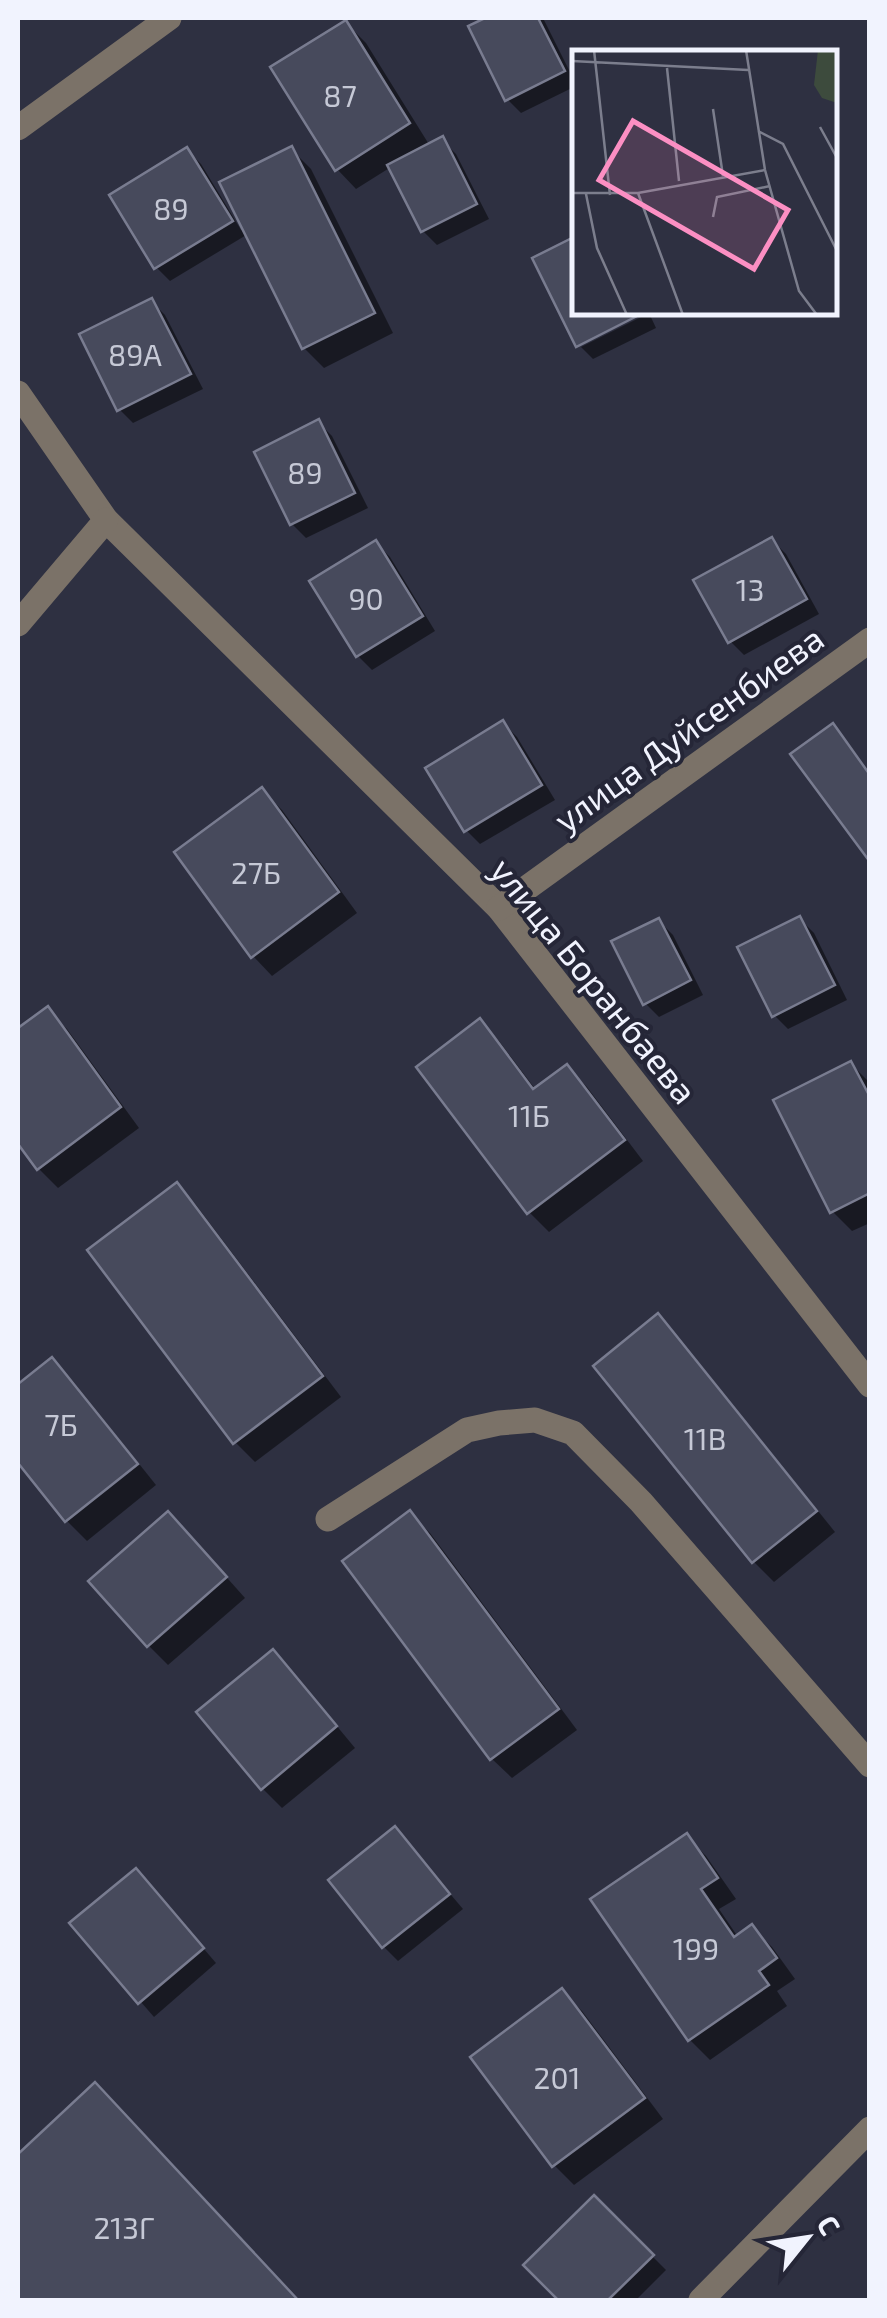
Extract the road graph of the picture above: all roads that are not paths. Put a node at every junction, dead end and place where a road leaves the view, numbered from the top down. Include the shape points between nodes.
1 (168, 18) edge
2 (18, 128) edge
3 (18, 392) edge
4 (106, 520) junction
5 (18, 624) edge
6 (870, 640) edge
7 (499, 908) junction
8 (859, 1351) edge
9 (870, 1386) edge
10 (328, 1519) dead end
11 (870, 1765) edge
12 (870, 2128) edge
13 (701, 2300) edge

1 - 2 street
3 - 4 street, улица Боранбаева
4 - 5 street
4 - 7 street, улица Боранбаева
6 - 7 street, улица Дуйсенбиева
7 - 8 street, улица Боранбаева
8 - 9 street, улица Боранбаева
10 - 11 street via 467,1430 534,1420 573,1434 641,1502
12 - 13 street

